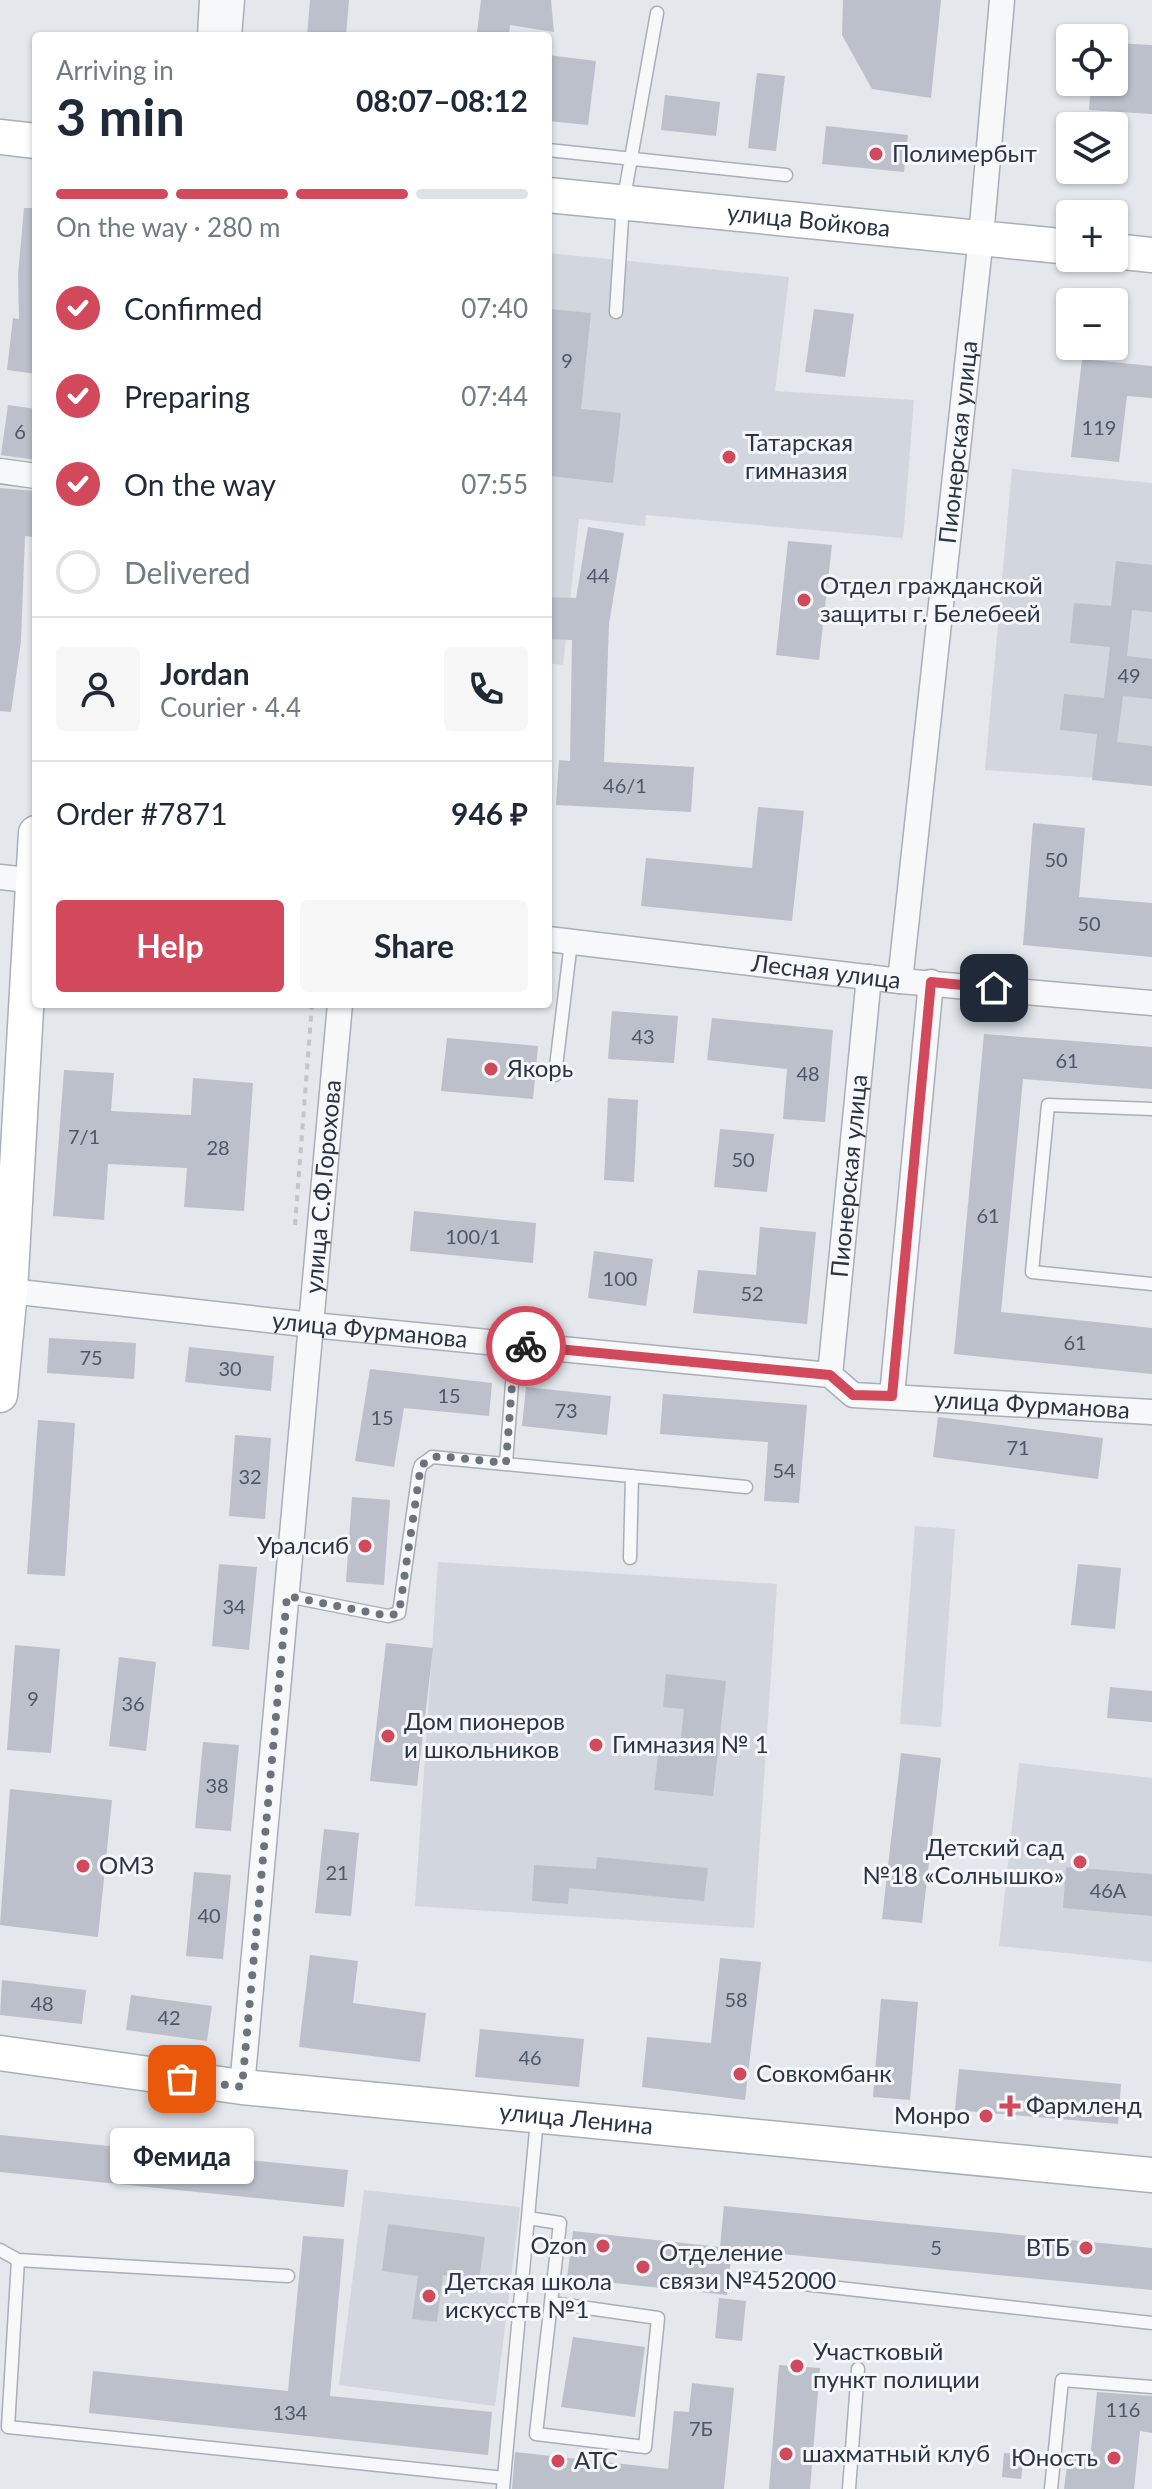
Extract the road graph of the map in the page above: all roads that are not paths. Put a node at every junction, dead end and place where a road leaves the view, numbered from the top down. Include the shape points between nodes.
1 (212, 0) edge
2 (232, 0) edge
3 (1002, 0) edge
4 (657, 13) dead end
5 (210, 32) edge
6 (229, 32) edge
7 (0, 137) edge
8 (32, 141) edge
9 (552, 151) edge
10 (631, 161) junction
11 (786, 175) dead end
12 (552, 195) edge
13 (623, 203) junction
14 (981, 237) junction
15 (1056, 245) edge
16 (1128, 252) edge
17 (1152, 255) edge
18 (616, 312) dead end
19 (0, 471) edge
20 (32, 475) edge
21 (32, 847) edge
22 (23, 879) edge
23 (560, 941) edge
24 (869, 977) junction
25 (900, 981) junction
26 (931, 982) junction
27 (1152, 1003) edge
28 (340, 1008) edge
29 (555, 1075) dead end
30 (1152, 1109) edge
31 (1152, 1284) edge
32 (10, 1291) junction
33 (312, 1325) junction
34 (515, 1345) junction
35 (830, 1375) junction
36 (0, 1395) edge
37 (892, 1396) junction
38 (1152, 1412) edge
39 (506, 1463) junction
40 (632, 1476) junction
41 (746, 1487) dead end
42 (630, 1558) dead end
43 (287, 1596) junction
44 (0, 2053) edge
45 (242, 2087) junction
46 (538, 2116) junction
47 (1152, 2175) edge
48 (528, 2218) junction
49 (0, 2250) edge
50 (18, 2260) junction
51 (288, 2276) dead end
52 (750, 2278) dead end
53 (552, 2303) junction
54 (1152, 2323) edge
55 (858, 2369) dead end
56 (1152, 2387) edge
57 (503, 2484) edge
58 (849, 2489) edge
59 (1051, 2489) edge

1 - 5 street
2 - 6 street
3 - 14 street, Пионерская улица
4 - 10 lane
7 - 8 main road
9 - 10 lane
10 - 11 lane
10 - 13 lane
12 - 13 main road, улица Войкова
13 - 14 main road, улица Войкова
13 - 18 lane
14 - 15 main road, улица Войкова
14 - 25 street, Пионерская улица
16 - 17 main road
19 - 20 street
21 - 22 main road
22 - 32 main road
23 - 24 street, Лесная улица
23 - 29 lane
24 - 25 street, Лесная улица
24 - 35 street, Пионерская улица
25 - 26 street, Лесная улица
26 - 27 street, Лесная улица
26 - 37 street
28 - 33 street, улица С.Ф.Горохова
30 - 31 lane via 1048,1105 1032,1272
32 - 33 street, улица Фурманова
32 - 36 main road
33 - 34 street, улица Фурманова
33 - 43 street, улица С.Ф.Горохова
34 - 35 street, улица Фурманова
34 - 39 lane
35 - 37 street, улица Фурманова via 853,1395
37 - 38 street, улица Фурманова
39 - 40 lane
39 - 43 lane via 438,1456 421,1465 402,1610 396,1616
40 - 41 lane
40 - 42 lane
43 - 45 street, улица С.Ф.Горохова
44 - 45 main road, улица Ленина
45 - 46 main road, улица Ленина
46 - 47 main road, улица Ленина
46 - 48 lane
48 - 53 lane via 560,2223
48 - 57 lane
49 - 50 lane
50 - 51 lane
50 - 57 lane via 8,2427
52 - 54 lane
53 - 53 lane via 536,2434 645,2447 658,2318
55 - 58 lane
56 - 59 lane via 1062,2380

